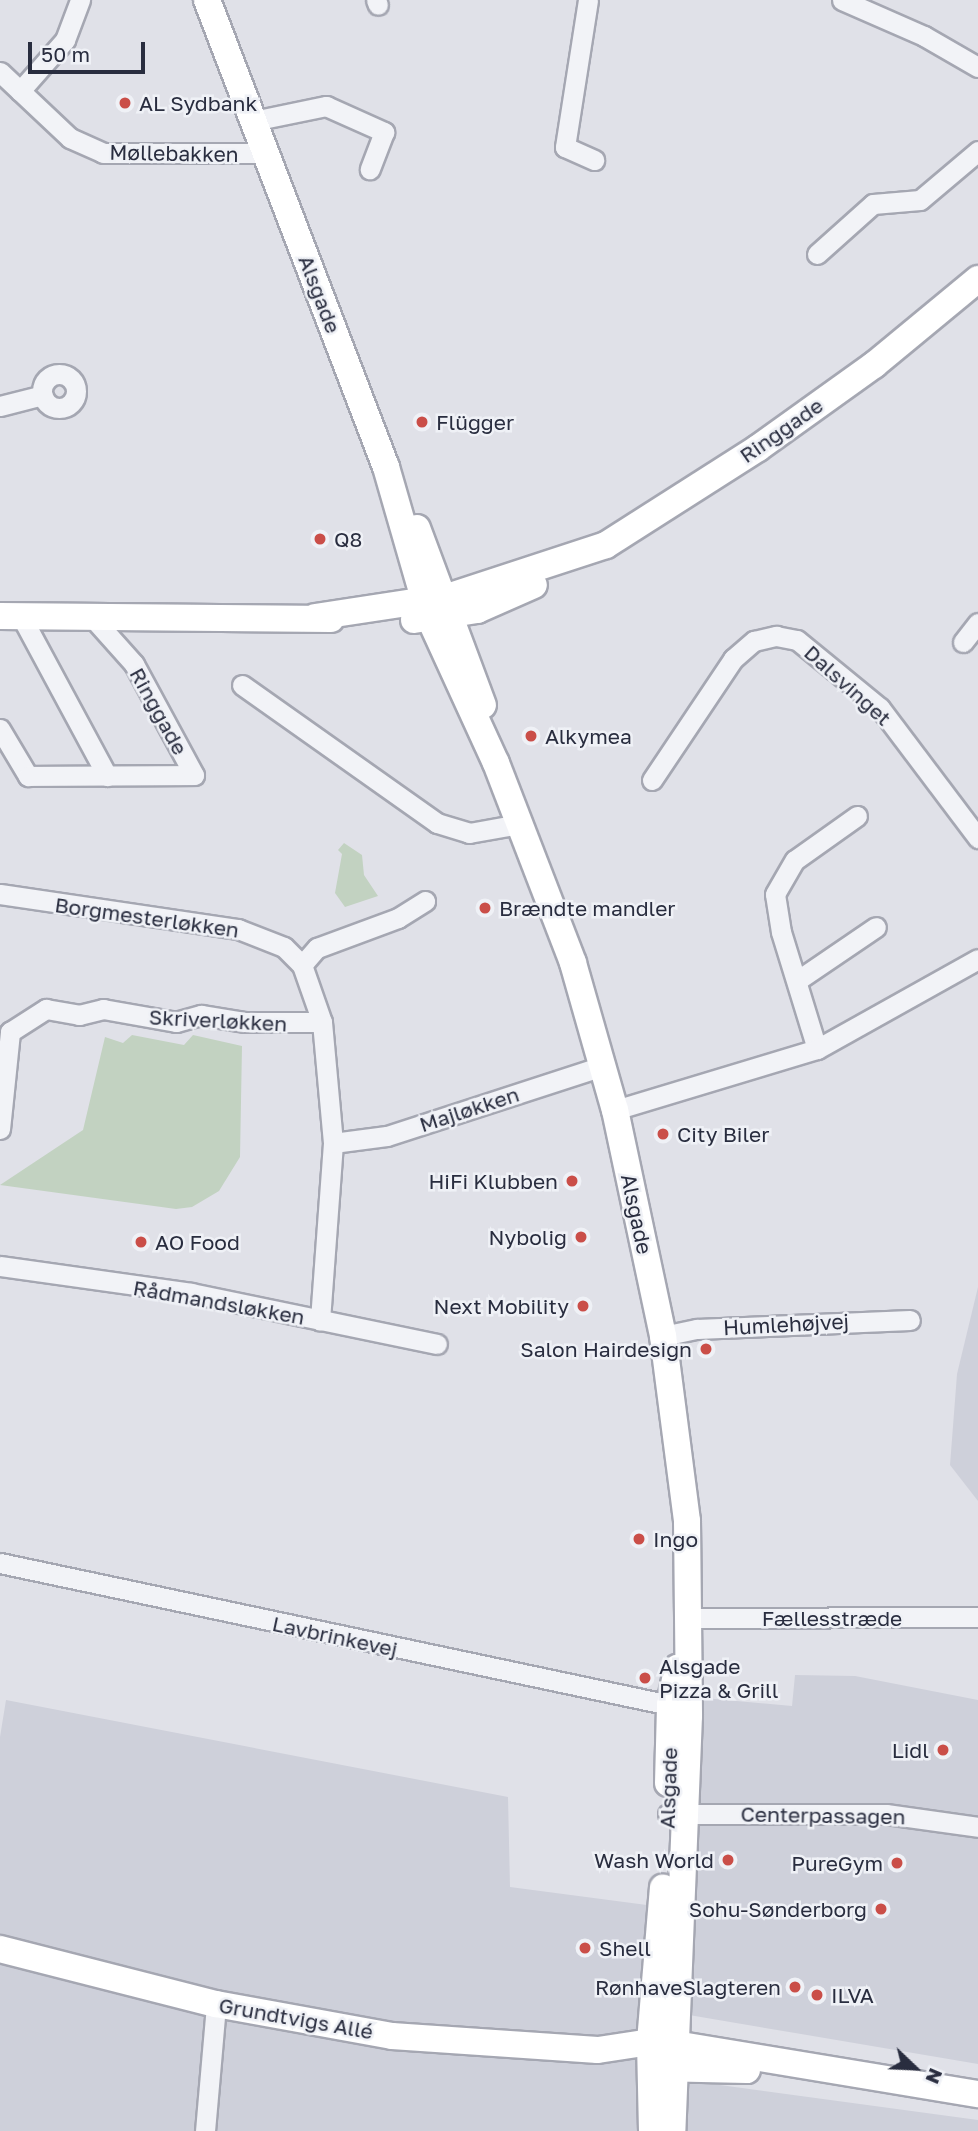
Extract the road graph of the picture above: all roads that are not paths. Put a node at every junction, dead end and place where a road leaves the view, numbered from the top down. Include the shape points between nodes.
1 (80, 0) edge
2 (207, 0) edge
3 (588, 0) edge
4 (842, 0) edge
5 (978, 66) edge
6 (0, 72) edge
7 (20, 91) junction
8 (253, 121) junction
9 (978, 151) edge
10 (266, 153) junction
11 (594, 160) dead end
12 (370, 169) dead end
13 (817, 254) dead end
14 (978, 279) edge
15 (43, 395) dead end
16 (0, 406) edge
17 (438, 608) junction
18 (11, 616) edge
19 (92, 617) junction
20 (978, 623) edge
21 (963, 642) dead end
22 (242, 685) dead end
23 (0, 729) edge
24 (107, 776) junction
25 (652, 779) dead end
26 (857, 816) dead end
27 (520, 824) junction
28 (978, 838) edge
29 (0, 894) edge
30 (425, 901) dead end
31 (876, 927) dead end
32 (978, 959) edge
33 (302, 965) junction
34 (798, 980) junction
35 (322, 1022) junction
36 (817, 1049) junction
37 (603, 1066) junction
38 (615, 1110) junction
39 (0, 1129) edge
40 (333, 1143) junction
41 (0, 1266) edge
42 (910, 1320) dead end
43 (320, 1321) junction
44 (663, 1336) junction
45 (437, 1343) dead end
46 (0, 1563) edge
47 (978, 1617) edge
48 (686, 1618) junction
49 (670, 1706) junction
50 (676, 1814) junction
51 (978, 1827) edge
52 (0, 1949) edge
53 (216, 2004) junction
54 (661, 2056) junction
55 (978, 2094) edge
56 (205, 2131) edge
57 (652, 2131) edge
58 (661, 2131) edge
59 (672, 2131) edge

1 - 7 street via 65,40
2 - 8 street, Alsgade
3 - 11 street via 565,147
4 - 5 street
6 - 7 street, Møllebakken
7 - 10 street, Møllebakken via 70,138 103,153
8 - 10 street, Alsgade
8 - 12 street via 326,106 384,132
9 - 13 street via 920,200 873,204
10 - 17 street, Alsgade
14 - 17 street, Ringgade via 874,365 758,448 606,545 570,560 527,590
15 - 16 street
17 - 19 street, Ringgade via 315,617
17 - 27 street, Alsgade via 483,705 496,763
18 - 19 street, Ringgade
18 - 24 street, Ringgade
19 - 24 street, Ringgade via 134,664 194,775
20 - 21 street
22 - 27 street via 437,823 469,832
23 - 24 street, Ringgade via 28,776
25 - 28 street, Dalsvinget via 733,659 754,641 776,635 808,647 880,708
26 - 34 street via 795,860 775,894 781,932
27 - 37 street, Alsgade via 573,963
29 - 33 street, Borgmesterløkken via 238,929 284,947
30 - 33 street via 398,918 317,948
31 - 34 street
32 - 36 street
33 - 35 street
34 - 36 street
35 - 39 street, Skriverløkken via 258,1022 201,1015 176,1022 103,1009 79,1015 46,1010 10,1032
35 - 40 street
36 - 38 street
37 - 38 street, Alsgade
37 - 40 street, Majløkken via 387,1136
38 - 44 street, Alsgade
40 - 43 street
41 - 43 street, Rådmandsløkken via 191,1293
42 - 44 street, Humlehøjvej via 697,1329
43 - 45 street, Rådmandsløkken
44 - 48 street, Alsgade via 686,1509
46 - 49 street, Lavbrinkevej
47 - 48 street, Fællesstræde
48 - 49 street, Alsgade
48 - 50 street, Alsgade via 689,1716
49 - 50 street, Alsgade
50 - 51 street, Centerpassagen via 886,1814
50 - 54 street, Alsgade
50 - 54 street, Alsgade via 660,1923
52 - 53 street, Grundtvigs Allé
53 - 54 street, Grundtvigs Allé via 392,2036
53 - 56 street
54 - 55 street, Grundtvigs Allé via 815,2068
54 - 57 street
54 - 58 street
54 - 59 street

